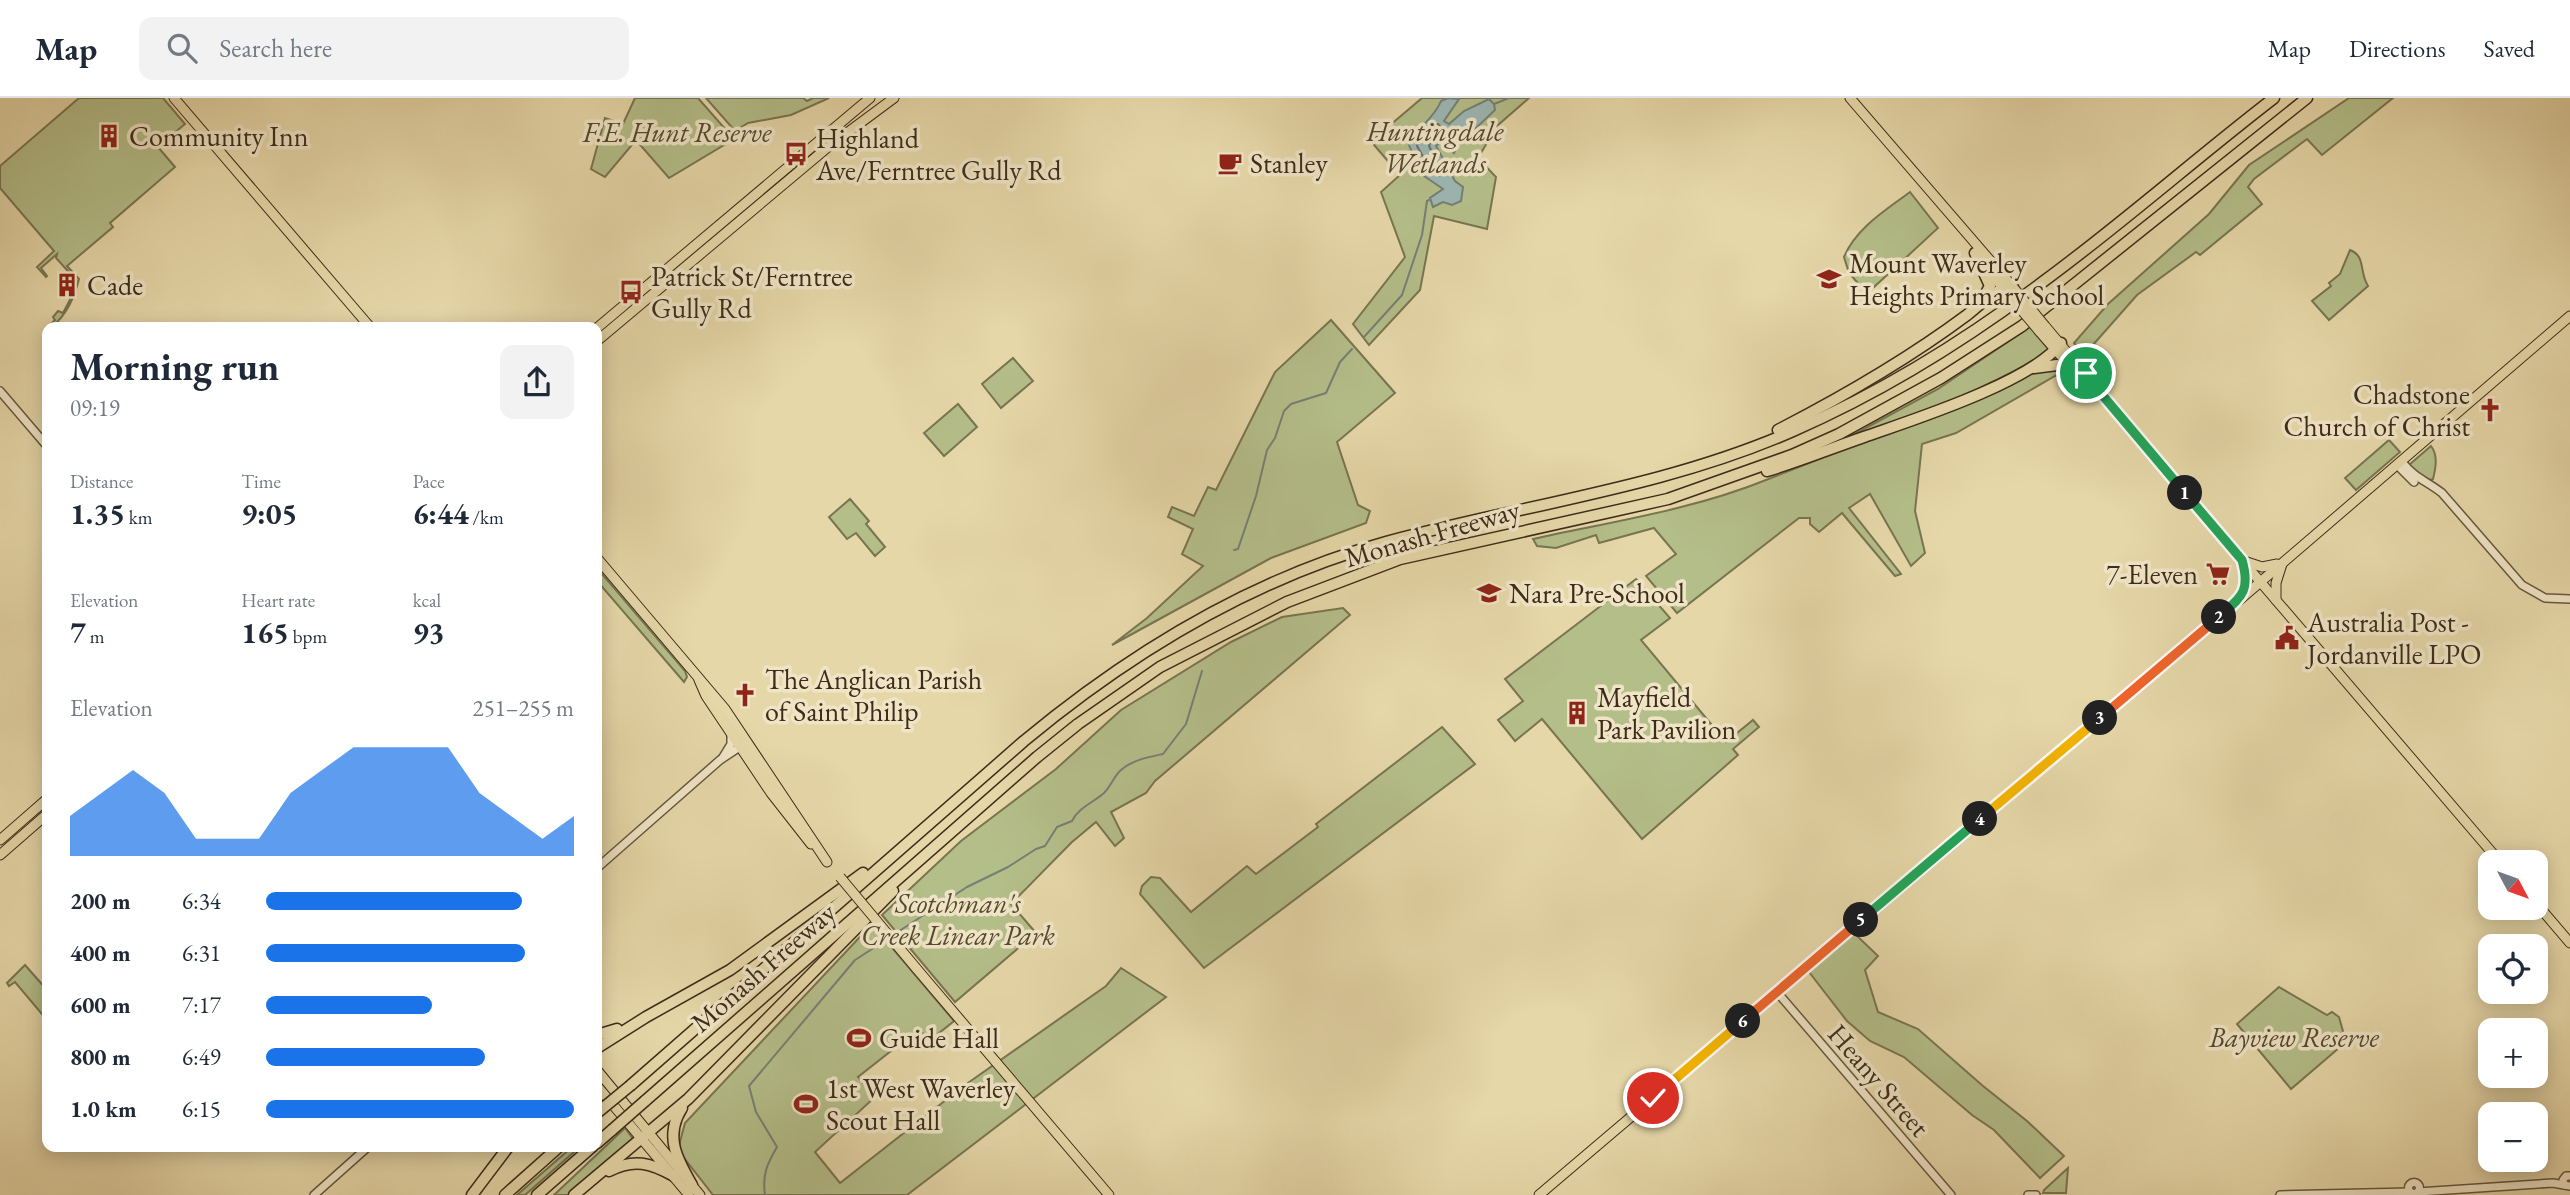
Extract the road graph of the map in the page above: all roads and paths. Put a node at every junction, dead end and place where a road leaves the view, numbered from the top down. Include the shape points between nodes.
1 (174, 98) edge
2 (870, 98) edge
3 (894, 98) edge
4 (1850, 98) edge
5 (2274, 98) edge
6 (2307, 98) edge
7 (1963, 231) junction
8 (1975, 253) junction
9 (2007, 289) junction
10 (1978, 307) junction
11 (2570, 316) edge
12 (366, 322) edge
13 (602, 323) edge
14 (602, 337) edge
15 (2058, 346) junction
16 (2025, 371) junction
17 (2082, 379) junction
18 (0, 391) edge
19 (2104, 397) junction
20 (42, 440) edge
21 (1735, 453) junction
22 (2399, 463) junction
23 (1668, 499) junction
24 (2242, 560) junction
25 (2282, 562) junction
26 (602, 564) edge
27 (2260, 582) junction
28 (2240, 599) junction
29 (2570, 599) edge
30 (2276, 600) junction
31 (696, 675) junction
32 (731, 732) junction
33 (743, 734) junction
34 (741, 746) junction
35 (730, 755) junction
36 (720, 760) junction
37 (755, 769) junction
38 (42, 803) edge
39 (42, 818) edge
40 (925, 827) junction
41 (944, 838) junction
42 (0, 840) edge
43 (2490, 850) edge
44 (0, 855) edge
45 (827, 862) junction
46 (602, 864) edge
47 (2548, 917) edge
48 (2570, 943) edge
49 (1777, 992) junction
50 (646, 1017) junction
51 (602, 1033) edge
52 (602, 1045) edge
53 (602, 1077) edge
54 (602, 1091) edge
55 (688, 1099) junction
56 (602, 1109) edge
57 (645, 1136) junction
58 (602, 1139) edge
59 (362, 1152) edge
60 (504, 1152) edge
61 (553, 1152) edge
62 (586, 1152) edge
63 (674, 1177) junction
64 (592, 1181) junction
65 (2567, 1181) edge
66 (691, 1190) edge
67 (314, 1195) edge
68 (472, 1195) edge
69 (505, 1195) edge
70 (537, 1195) edge
71 (574, 1195) edge
72 (700, 1195) edge
73 (1109, 1195) edge
74 (1539, 1195) edge
75 (1951, 1195) edge
76 (2028, 1195) edge
77 (2036, 1195) edge
78 (2280, 1195) edge

1 - 12 main road
2 - 13 main road
3 - 14 main road via 828,147
4 - 7 main road
5 - 21 highway, Monash Freeway via 2045,281 1981,326 1871,393
6 - 23 highway, Monash Freeway via 1986,351 1839,434
7 - 8 main road
7 - 9 main road via 1979,246
8 - 9 main road
8 - 10 highway via 1990,286
9 - 10 highway
9 - 15 main road, bridge
10 - 21 highway via 1867,382
11 - 22 main road
15 - 16 highway
15 - 17 main road
15 - 19 main road
16 - 17 highway via 2057,365
16 - 23 highway via 1925,415 1782,467
17 - 19 main road
18 - 20 street
19 - 24 main road
21 - 40 highway, Monash Freeway via 1628,485 1382,543 1281,580 1136,656 1059,712
22 - 25 main road
22 - 29 street via 2442,493 2522,585 2545,598
23 - 41 highway, Monash Freeway via 1400,559 1287,602 1125,689
24 - 25 main road via 2262,567
24 - 27 main road
24 - 28 main road via 2246,581
25 - 27 main road
25 - 30 main road
26 - 31 main road
27 - 28 main road
27 - 30 main road
28 - 49 main road
30 - 43 main road
31 - 32 main road
31 - 33 main road
32 - 34 main road
32 - 36 street via 730,745
33 - 34 main road
33 - 45 main road
34 - 35 street
34 - 37 main road
35 - 36 street
35 - 37 street
36 - 46 street
37 - 45 main road
38 - 42 main road
39 - 44 main road
40 - 50 highway via 730,970
40 - 56 highway, Monash Freeway, bridge
41 - 55 highway
41 - 58 highway, Monash Freeway, bridge
45 - 73 main road, bridge
47 - 48 main road
49 - 74 main road
49 - 75 street, Heany Street
50 - 51 highway
50 - 52 highway
53 - 57 main road
54 - 57 main road
55 - 57 highway
55 - 66 highway via 676,1119 672,1141
57 - 63 main road
57 - 64 highway
57 - 66 main road
59 - 67 street
60 - 68 highway
61 - 69 highway
62 - 70 highway
63 - 64 highway via 654,1166 635,1163
63 - 66 main road
64 - 71 highway
65 - 78 street
66 - 72 main road
76 - 77 street

